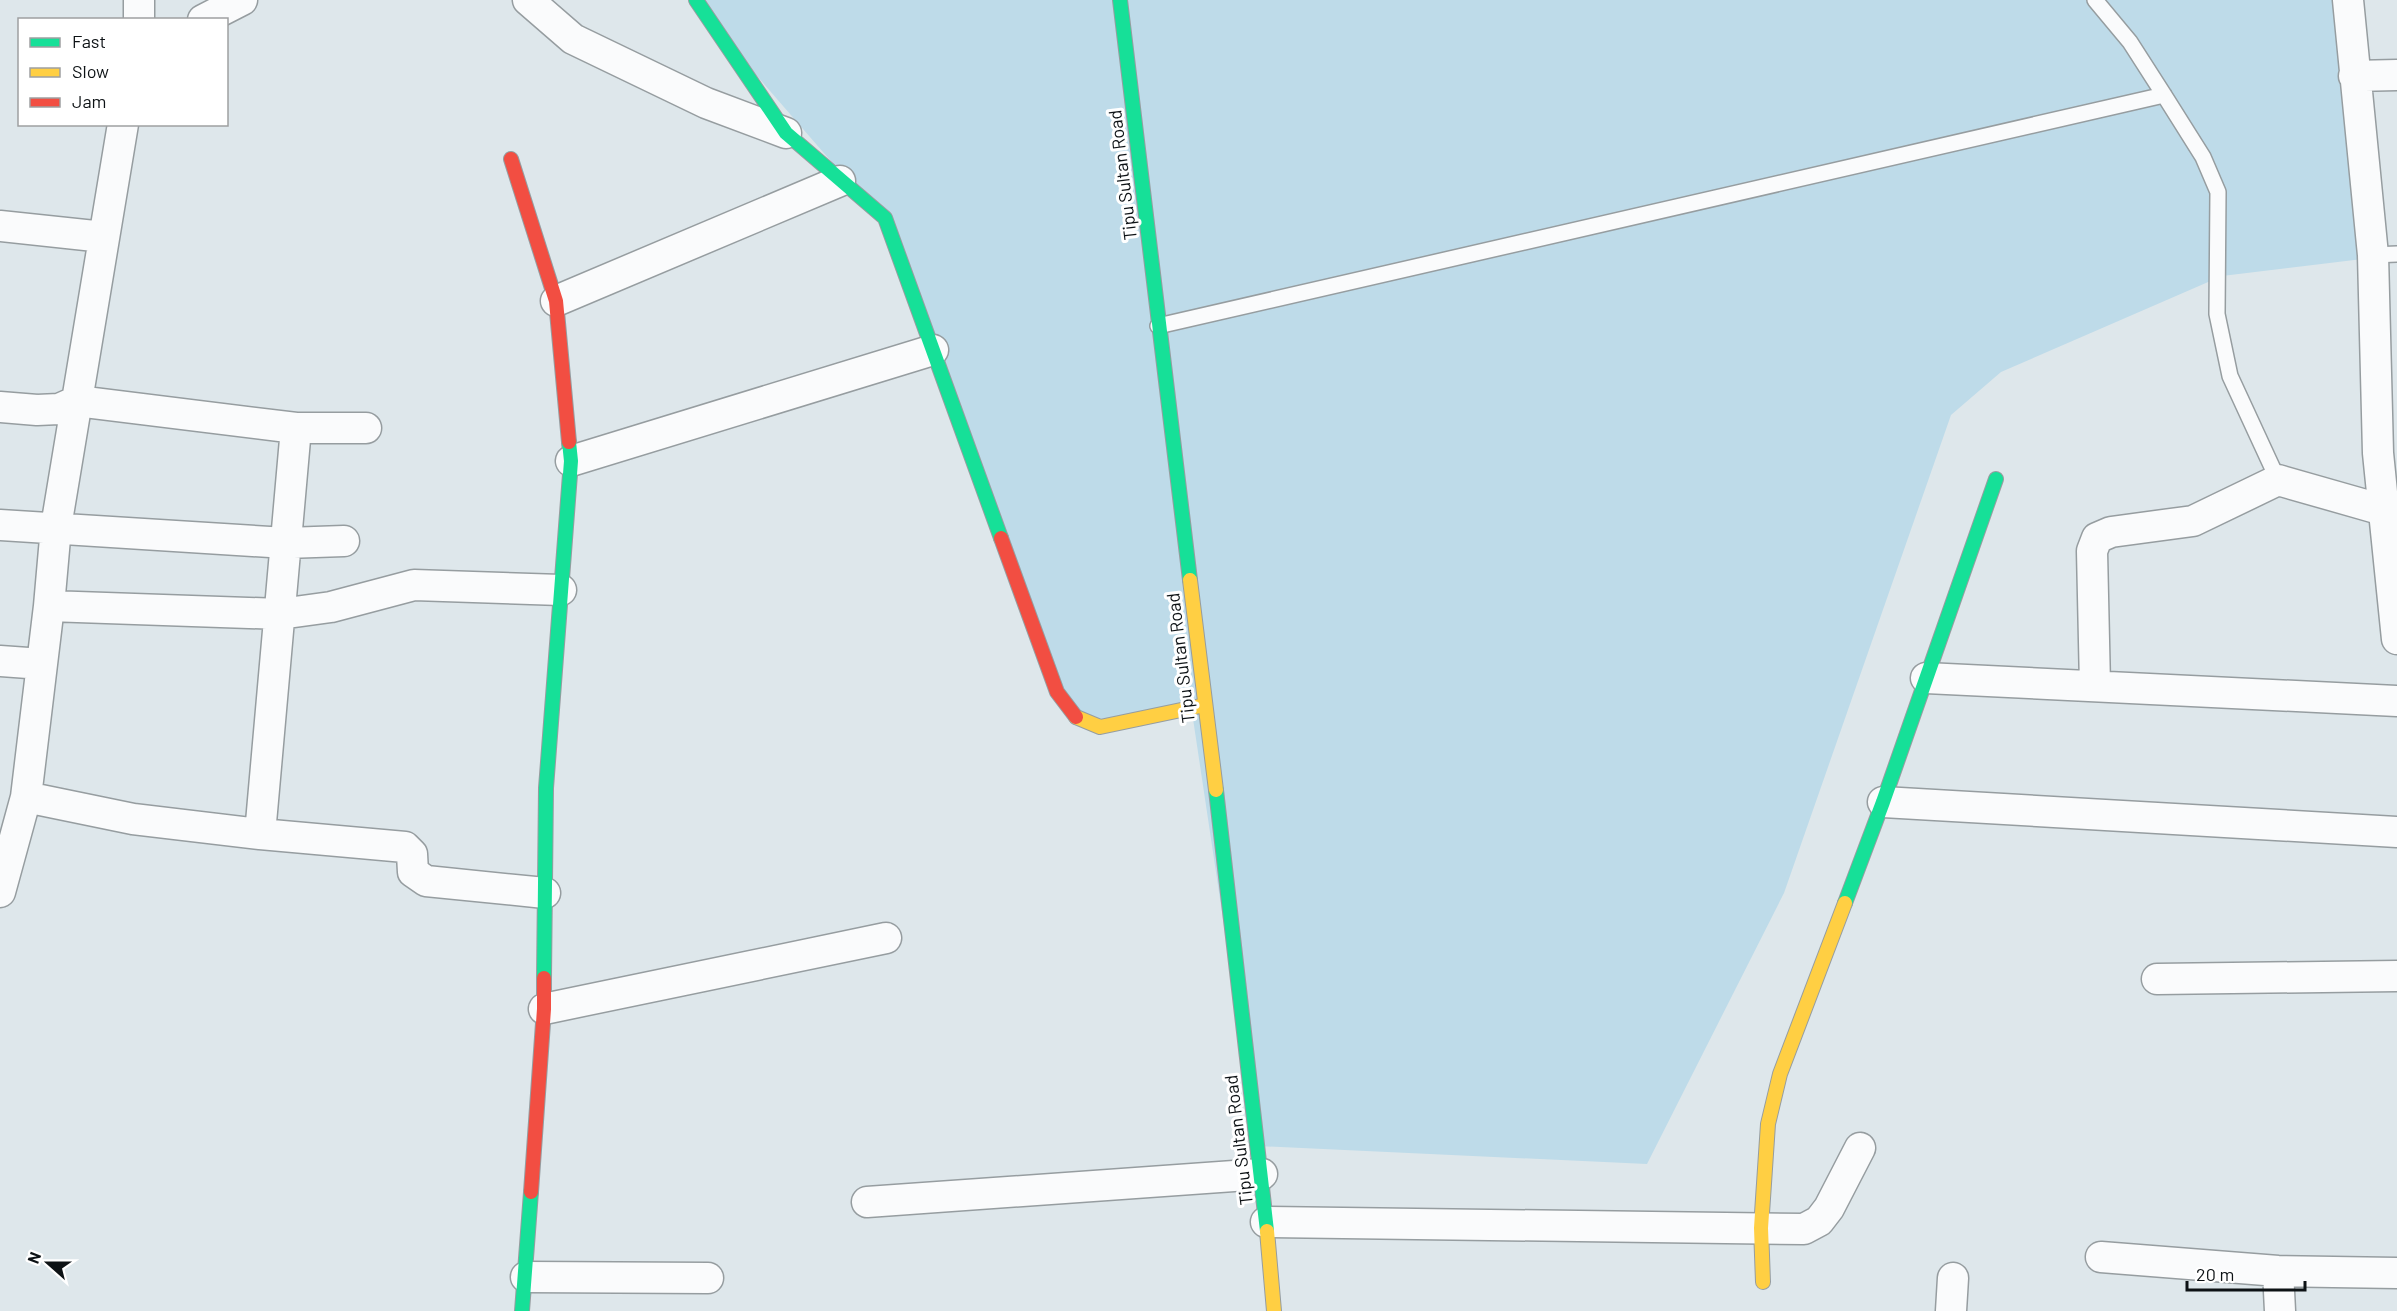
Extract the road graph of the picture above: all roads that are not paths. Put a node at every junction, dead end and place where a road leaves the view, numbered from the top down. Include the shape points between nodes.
1 (140, 0) edge
2 (242, 0) edge
3 (528, 0) edge
4 (696, 0) edge
5 (1120, 0) edge
6 (2095, 0) edge
7 (2348, 0) edge
8 (140, 18) edge
9 (207, 18) edge
10 (2397, 75) edge
11 (2354, 76) junction
12 (2164, 95) junction
13 (123, 126) edge
14 (786, 133) junction
15 (511, 159) dead end
16 (840, 181) junction
17 (0, 226) edge
18 (104, 237) junction
19 (2385, 254) edge
20 (556, 301) junction
21 (1158, 326) junction
22 (933, 350) junction
23 (77, 401) junction
24 (0, 407) edge
25 (296, 428) junction
26 (366, 428) dead end
27 (2387, 452) edge
28 (571, 461) junction
29 (1996, 479) dead end
30 (2277, 480) junction
31 (2383, 510) junction
32 (0, 525) edge
33 (56, 527) junction
34 (344, 541) dead end
35 (286, 543) junction
36 (561, 591) junction
37 (49, 606) junction
38 (280, 614) junction
39 (2397, 639) edge
40 (0, 661) edge
41 (42, 664) junction
42 (1926, 678) junction
43 (2096, 686) junction
44 (2397, 701) edge
45 (1205, 705) junction
46 (26, 796) junction
47 (1882, 802) junction
48 (2397, 832) edge
49 (260, 834) junction
50 (0, 892) edge
51 (545, 893) junction
52 (885, 938) dead end
53 (2397, 976) edge
54 (2157, 979) dead end
55 (544, 1009) junction
56 (1860, 1148) dead end
57 (1262, 1174) junction
58 (867, 1202) dead end
59 (1266, 1222) junction
60 (1761, 1228) junction
61 (2101, 1257) dead end
62 (2278, 1271) junction
63 (2397, 1273) edge
64 (526, 1277) junction
65 (708, 1278) dead end
66 (1953, 1278) dead end
67 (1763, 1282) dead end
68 (522, 1311) edge
69 (1274, 1311) edge
70 (1951, 1311) edge
71 (2280, 1311) edge

1 - 8 street
2 - 9 street
3 - 14 street via 573,39 706,103
4 - 14 street
5 - 21 street, Tipu Sultan Road
6 - 12 lane via 2130,42
7 - 11 street
10 - 11 street
11 - 19 street
12 - 21 lane
12 - 30 lane via 2203,157 2218,192 2217,314 2230,376
13 - 18 street
14 - 16 street
15 - 20 street
16 - 20 street
16 - 22 street via 885,218
17 - 18 street
18 - 23 street
19 - 27 street
20 - 28 street
21 - 45 street, Tipu Sultan Road
22 - 28 street
22 - 45 street via 1057,692 1073,716 1100,727
23 - 24 street via 59,409
23 - 25 street
23 - 33 street
25 - 26 street
25 - 35 street
27 - 31 street
28 - 36 street
29 - 42 street
30 - 31 street
30 - 43 street via 2193,521 2111,531 2097,538 2092,551
31 - 39 street
32 - 33 street
33 - 35 street
33 - 37 street
34 - 35 street
35 - 38 street
36 - 38 street via 414,585
36 - 51 street via 546,788
37 - 38 street
37 - 41 street
38 - 49 street
40 - 41 street
41 - 46 street
42 - 43 street
42 - 47 street
43 - 44 street
45 - 57 street, Tipu Sultan Road
46 - 49 street via 133,819
46 - 50 street
47 - 48 street
47 - 60 street via 1780,1074 1768,1125
49 - 51 street via 405,848 412,854 413,872 426,881
51 - 55 street
52 - 55 street
53 - 54 street
55 - 64 street
56 - 60 street via 1819,1221 1804,1229
57 - 58 street
57 - 59 street, Tipu Sultan Road
59 - 60 street
59 - 69 street, Tipu Sultan Road
60 - 67 street
61 - 62 street
62 - 63 street
62 - 71 street
64 - 65 street
64 - 68 street
66 - 70 street

